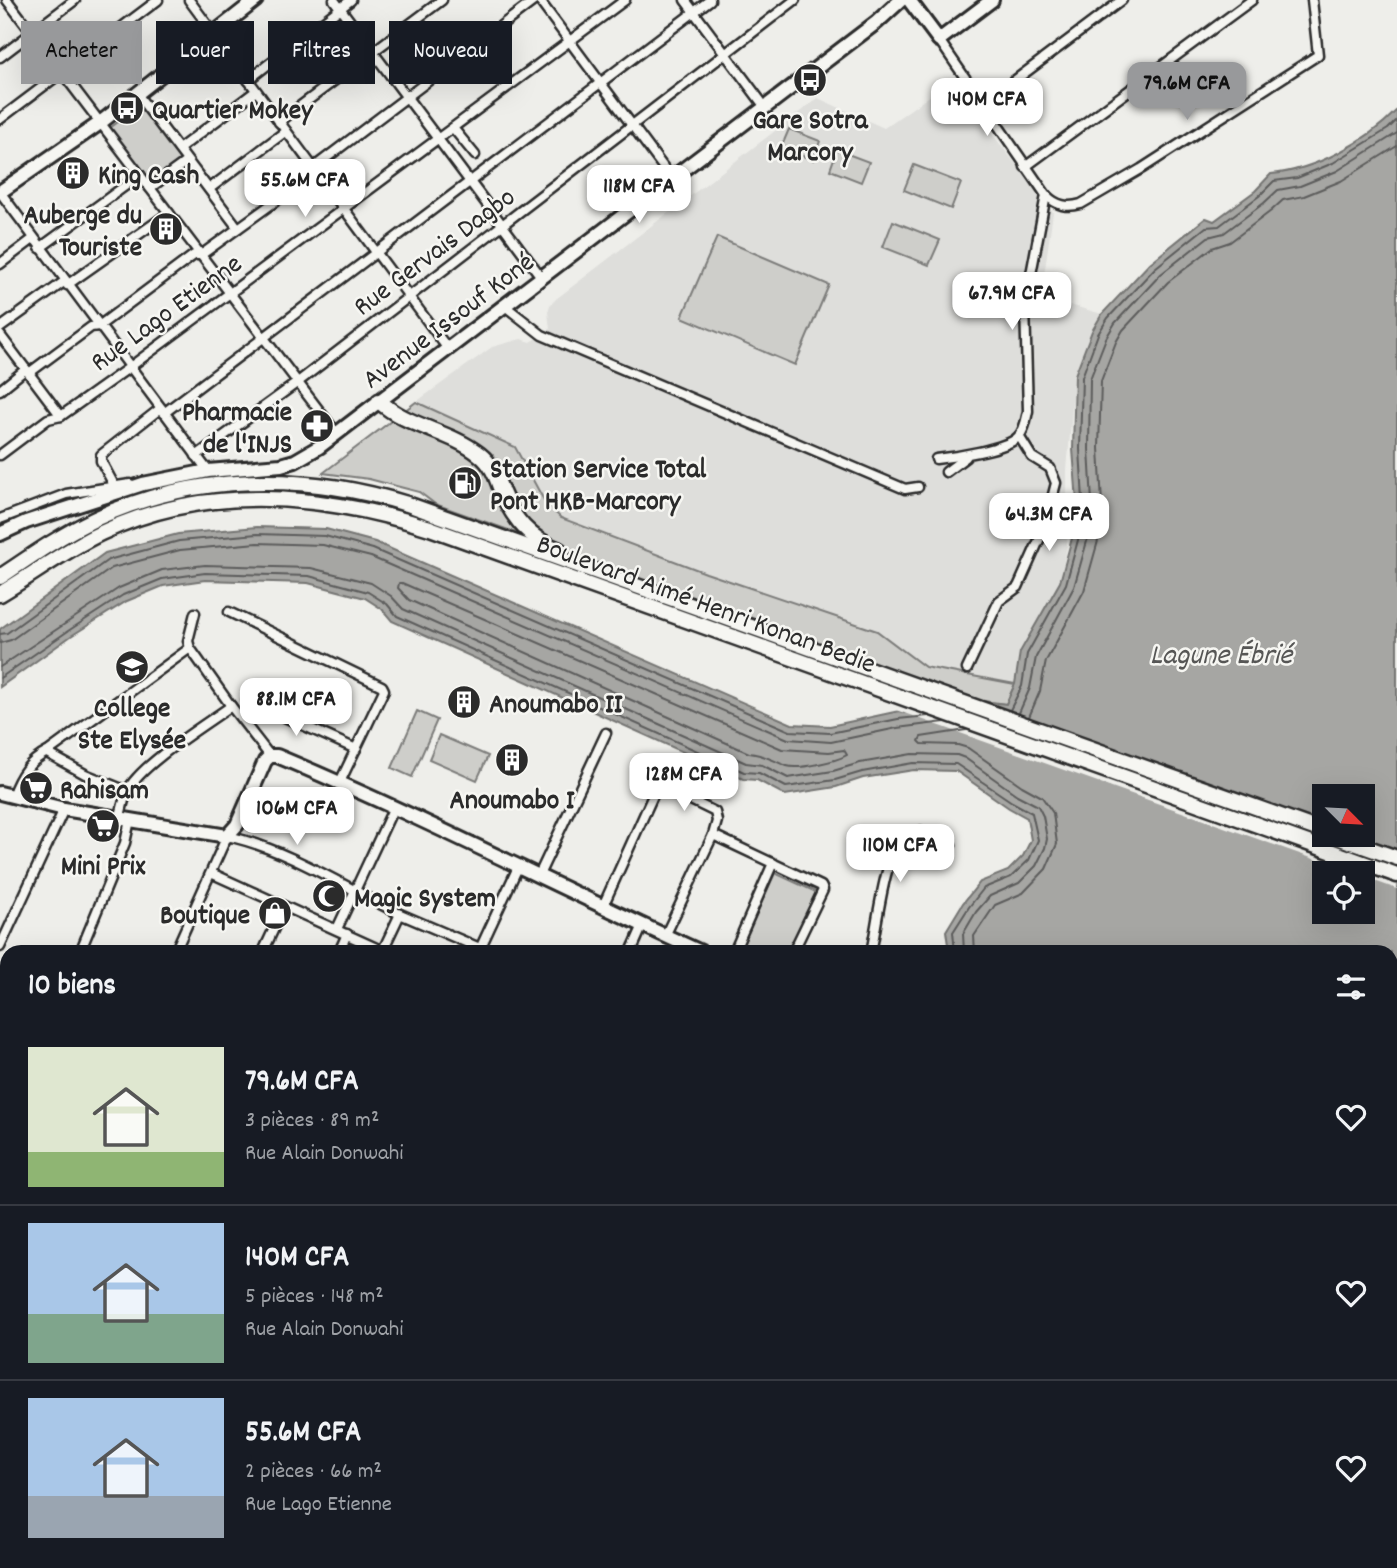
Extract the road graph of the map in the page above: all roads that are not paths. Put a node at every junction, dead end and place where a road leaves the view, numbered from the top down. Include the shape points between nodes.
1 (7, 0) edge
2 (75, 0) edge
3 (158, 0) edge
4 (189, 0) edge
5 (256, 0) edge
6 (334, 0) edge
7 (351, 0) edge
8 (442, 0) edge
9 (537, 0) edge
10 (625, 0) edge
11 (685, 0) edge
12 (710, 0) edge
13 (795, 0) edge
14 (901, 0) edge
15 (909, 0) edge
16 (992, 0) edge
17 (1122, 0) edge
18 (1252, 0) edge
19 (1312, 0) edge
20 (340, 8) junction
21 (694, 12) junction
22 (23, 21) edge
23 (48, 21) edge
24 (131, 21) edge
25 (204, 21) edge
26 (228, 21) edge
27 (350, 21) edge
28 (21, 41) edge
29 (569, 41) junction
30 (942, 43) junction
31 (375, 50) edge
32 (375, 54) edge
33 (725, 54) junction
34 (0, 57) edge
35 (254, 75) edge
36 (156, 78) edge
37 (600, 83) junction
38 (48, 84) edge
39 (70, 84) edge
40 (251, 84) edge
41 (329, 84) edge
42 (256, 91) junction
43 (136, 94) junction
44 (407, 97) junction
45 (982, 105) junction
46 (765, 107) junction
47 (0, 119) edge
48 (279, 122) junction
49 (100, 123) junction
50 (633, 127) junction
51 (453, 128) junction
52 (286, 131) junction
53 (438, 139) junction
54 (179, 149) junction
55 (475, 155) dead end
56 (187, 161) junction
57 (1025, 167) junction
58 (315, 170) junction
59 (139, 175) junction
60 (672, 178) junction
61 (470, 181) junction
62 (149, 188) junction
63 (209, 189) junction
64 (0, 192) edge
65 (1046, 195) junction
66 (344, 208) junction
67 (169, 213) junction
68 (503, 226) junction
69 (238, 228) junction
70 (33, 239) junction
71 (40, 247) junction
72 (376, 252) junction
73 (201, 255) junction
74 (0, 264) edge
75 (542, 278) junction
76 (66, 283) junction
77 (230, 293) junction
78 (410, 297) junction
79 (505, 306) junction
80 (99, 326) junction
81 (0, 328) edge
82 (0, 335) edge
83 (264, 337) junction
84 (449, 349) junction
85 (130, 367) junction
86 (28, 371) junction
87 (298, 382) junction
88 (0, 390) edge
89 (379, 401) junction
90 (162, 410) junction
91 (61, 416) junction
92 (337, 434) junction
93 (1019, 436) junction
94 (0, 455) edge
95 (968, 455) junction
96 (196, 456) junction
97 (936, 459) dead end
98 (208, 471) junction
99 (946, 472) dead end
100 (144, 484) junction
101 (114, 485) junction
102 (918, 487) dead end
103 (0, 519) edge
104 (0, 534) edge
105 (0, 577) edge
106 (636, 588) junction
107 (0, 594) edge
108 (229, 612) dead end
109 (195, 613) dead end
110 (190, 648) junction
111 (967, 669) dead end
112 (867, 678) junction
113 (247, 700) dead end
114 (231, 706) junction
115 (606, 733) dead end
116 (356, 749) junction
117 (47, 753) junction
118 (270, 756) junction
119 (340, 782) junction
120 (127, 791) junction
121 (6, 794) edge
122 (394, 807) junction
123 (64, 809) junction
124 (125, 819) junction
125 (1312, 828) edge
126 (713, 835) junction
127 (227, 836) junction
128 (951, 845) dead end
129 (1365, 847) edge
130 (1397, 858) edge
131 (773, 863) junction
132 (519, 865) junction
133 (211, 873) junction
134 (539, 875) junction
135 (1397, 875) edge
136 (355, 892) junction
137 (603, 906) junction
138 (284, 907) junction
139 (401, 914) junction
140 (643, 925) junction
141 (337, 929) junction
142 (346, 934) junction
143 (665, 936) junction
144 (1, 945) edge
145 (83, 945) edge
146 (178, 945) edge
147 (266, 945) edge
148 (341, 945) edge
149 (369, 945) edge
150 (387, 945) edge
151 (470, 945) edge
152 (486, 945) edge
153 (634, 945) edge
154 (685, 945) edge
155 (737, 945) edge
156 (796, 945) edge
157 (873, 945) edge

1 - 22 street
2 - 23 street
3 - 24 street
4 - 25 street
5 - 26 street
6 - 20 street
7 - 20 street
8 - 31 street
9 - 29 street
9 - 44 street
10 - 29 street, Rue Lago Etienne
11 - 21 street
12 - 21 street
13 - 33 street, Rue Gervais Dagbo
14 - 46 street, Avenue Issouf Koné
15 - 30 street
16 - 30 street
17 - 45 street
18 - 57 street
19 - 65 street via 1318,55 1081,204 1058,204
20 - 27 street
20 - 35 street
21 - 33 street
21 - 37 street
28 - 34 street
29 - 37 street
29 - 51 street, Rue Lago Etienne
30 - 45 street
32 - 44 street
33 - 46 street
33 - 50 street, Rue Gervais Dagbo
36 - 43 street
37 - 50 street
37 - 61 street
38 - 47 street
39 - 49 street
40 - 42 street
41 - 48 street
42 - 48 street
42 - 54 street
43 - 49 street
43 - 54 street
44 - 53 street
44 - 58 street
45 - 57 street
46 - 60 street, Avenue Issouf Koné
48 - 52 street
49 - 59 street
49 - 64 street
50 - 60 street
50 - 68 street, Rue Gervais Dagbo
51 - 53 street, Rue Lago Etienne
51 - 55 street
52 - 58 street
52 - 63 street
53 - 61 street
53 - 66 street, Rue Lago Etienne
54 - 56 street
56 - 62 street
56 - 63 street
57 - 65 street
58 - 66 street
58 - 69 street
59 - 62 street
59 - 71 street
60 - 75 street, Avenue Issouf Koné
61 - 68 street
61 - 72 street
62 - 67 street
63 - 69 street
64 - 70 street
65 - 93 street via 1025,306 1028,411
66 - 72 street
66 - 77 street, Rue Lago Etienne
67 - 73 street
67 - 76 street
68 - 75 street
68 - 78 street, Rue Gervais Dagbo
69 - 73 street
70 - 71 street
70 - 74 street
71 - 76 street
72 - 78 street
72 - 83 street
73 - 77 street
73 - 80 street via 194,255
75 - 79 street, Avenue Issouf Koné
76 - 80 street
76 - 81 street
77 - 83 street
77 - 85 street, Rue Lago Etienne
78 - 84 street
78 - 87 street, Rue Gervais Dagbo
79 - 84 street, Avenue Issouf Koné
79 - 102 street via 542,335 905,489
80 - 85 street
80 - 86 street
82 - 86 street
83 - 87 street
83 - 90 street
84 - 89 street, Avenue Issouf Koné
85 - 90 street
85 - 91 street, Rue Lago Etienne
86 - 88 street
86 - 91 street
87 - 92 street
87 - 96 street, Rue Gervais Dagbo
89 - 92 street, Avenue Issouf Koné
89 - 106 highway via 394,414 480,455 494,471 514,517 533,537
90 - 96 street
90 - 101 street via 100,455
91 - 94 street, Rue Lago Etienne via 48,419
92 - 98 street, Avenue Issouf Koné via 295,461
93 - 95 street
93 - 111 street via 1032,457 1049,468 1056,483 1044,529 1018,587 999,601
95 - 97 street
95 - 99 street
96 - 98 street
98 - 100 street, Avenue Issouf Koné
100 - 101 street
100 - 104 street, Avenue Issouf Koné
101 - 103 street via 66,494
105 - 106 highway, Boulevard Aimé Henri Konan Bedie via 71,531 122,508 233,482 277,481 321,484 384,497
106 - 112 highway, Boulevard Aimé Henri Konan Bedie
107 - 112 highway, Boulevard Aimé Henri Konan Bedie via 78,544 152,514 232,499 319,501 430,528
108 - 116 street via 382,687
109 - 110 street
110 - 114 street
110 - 117 street
112 - 125 highway, Boulevard Aimé Henri Konan Bedie
112 - 135 highway, Boulevard Aimé Henri Konan Bedie
113 - 116 street
114 - 118 street
114 - 120 street via 150,766
115 - 134 street
116 - 119 street
117 - 120 street
117 - 121 street via 32,761
118 - 119 street
118 - 127 street via 237,825
119 - 122 street
120 - 124 street
121 - 123 street
122 - 132 street
122 - 136 street
123 - 124 street
123 - 144 street
124 - 127 street
124 - 145 street via 125,843
126 - 131 street
126 - 137 street via 715,812 659,786
126 - 143 street
127 - 133 street
127 - 136 street via 244,839
128 - 157 street via 921,831 901,841 887,874
129 - 130 highway
131 - 155 street
131 - 156 street via 818,883 823,890
132 - 134 street
132 - 152 street
133 - 138 street
133 - 146 street
134 - 137 street
136 - 139 street
136 - 141 street
137 - 140 street
138 - 141 street
138 - 147 street
139 - 150 street
139 - 151 street
140 - 143 street
140 - 153 street
141 - 142 street
142 - 148 street
142 - 149 street
143 - 154 street

